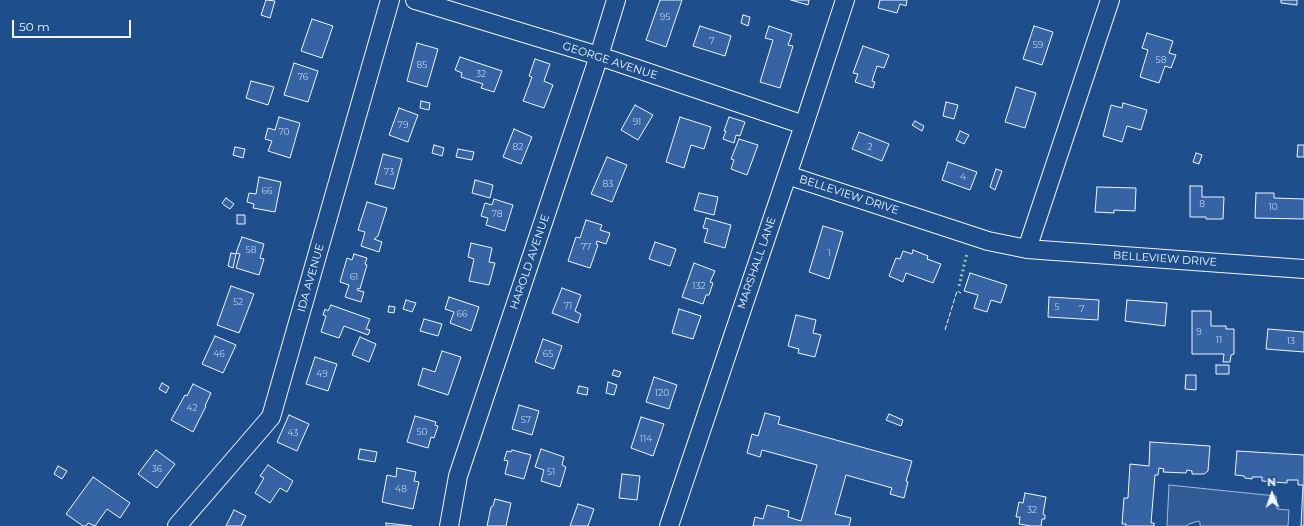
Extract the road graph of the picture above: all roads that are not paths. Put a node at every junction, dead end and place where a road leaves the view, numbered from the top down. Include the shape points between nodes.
1 (390, 0) edge
2 (415, 0) edge
3 (616, 0) edge
4 (844, 0) edge
5 (1110, 0) edge
6 (599, 56) junction
7 (804, 125) junction
8 (787, 175) junction
9 (1027, 249) junction
10 (1304, 269) edge
11 (177, 526) edge
12 (449, 526) edge
13 (668, 526) edge

1 - 11 street, IDA AVENUE via 271,417
2 - 6 street, GEORGE AVENUE
3 - 6 street, HAROLD AVENUE
4 - 7 street, MARSHALL LANE
5 - 9 street
6 - 7 street, GEORGE AVENUE
6 - 12 street, HAROLD AVENUE via 458,476
7 - 8 street, MARSHALL LANE
8 - 9 street, BELLEVIEW DRIVE via 988,241
8 - 13 street, MARSHALL LANE
9 - 10 street, BELLEVIEW DRIVE

